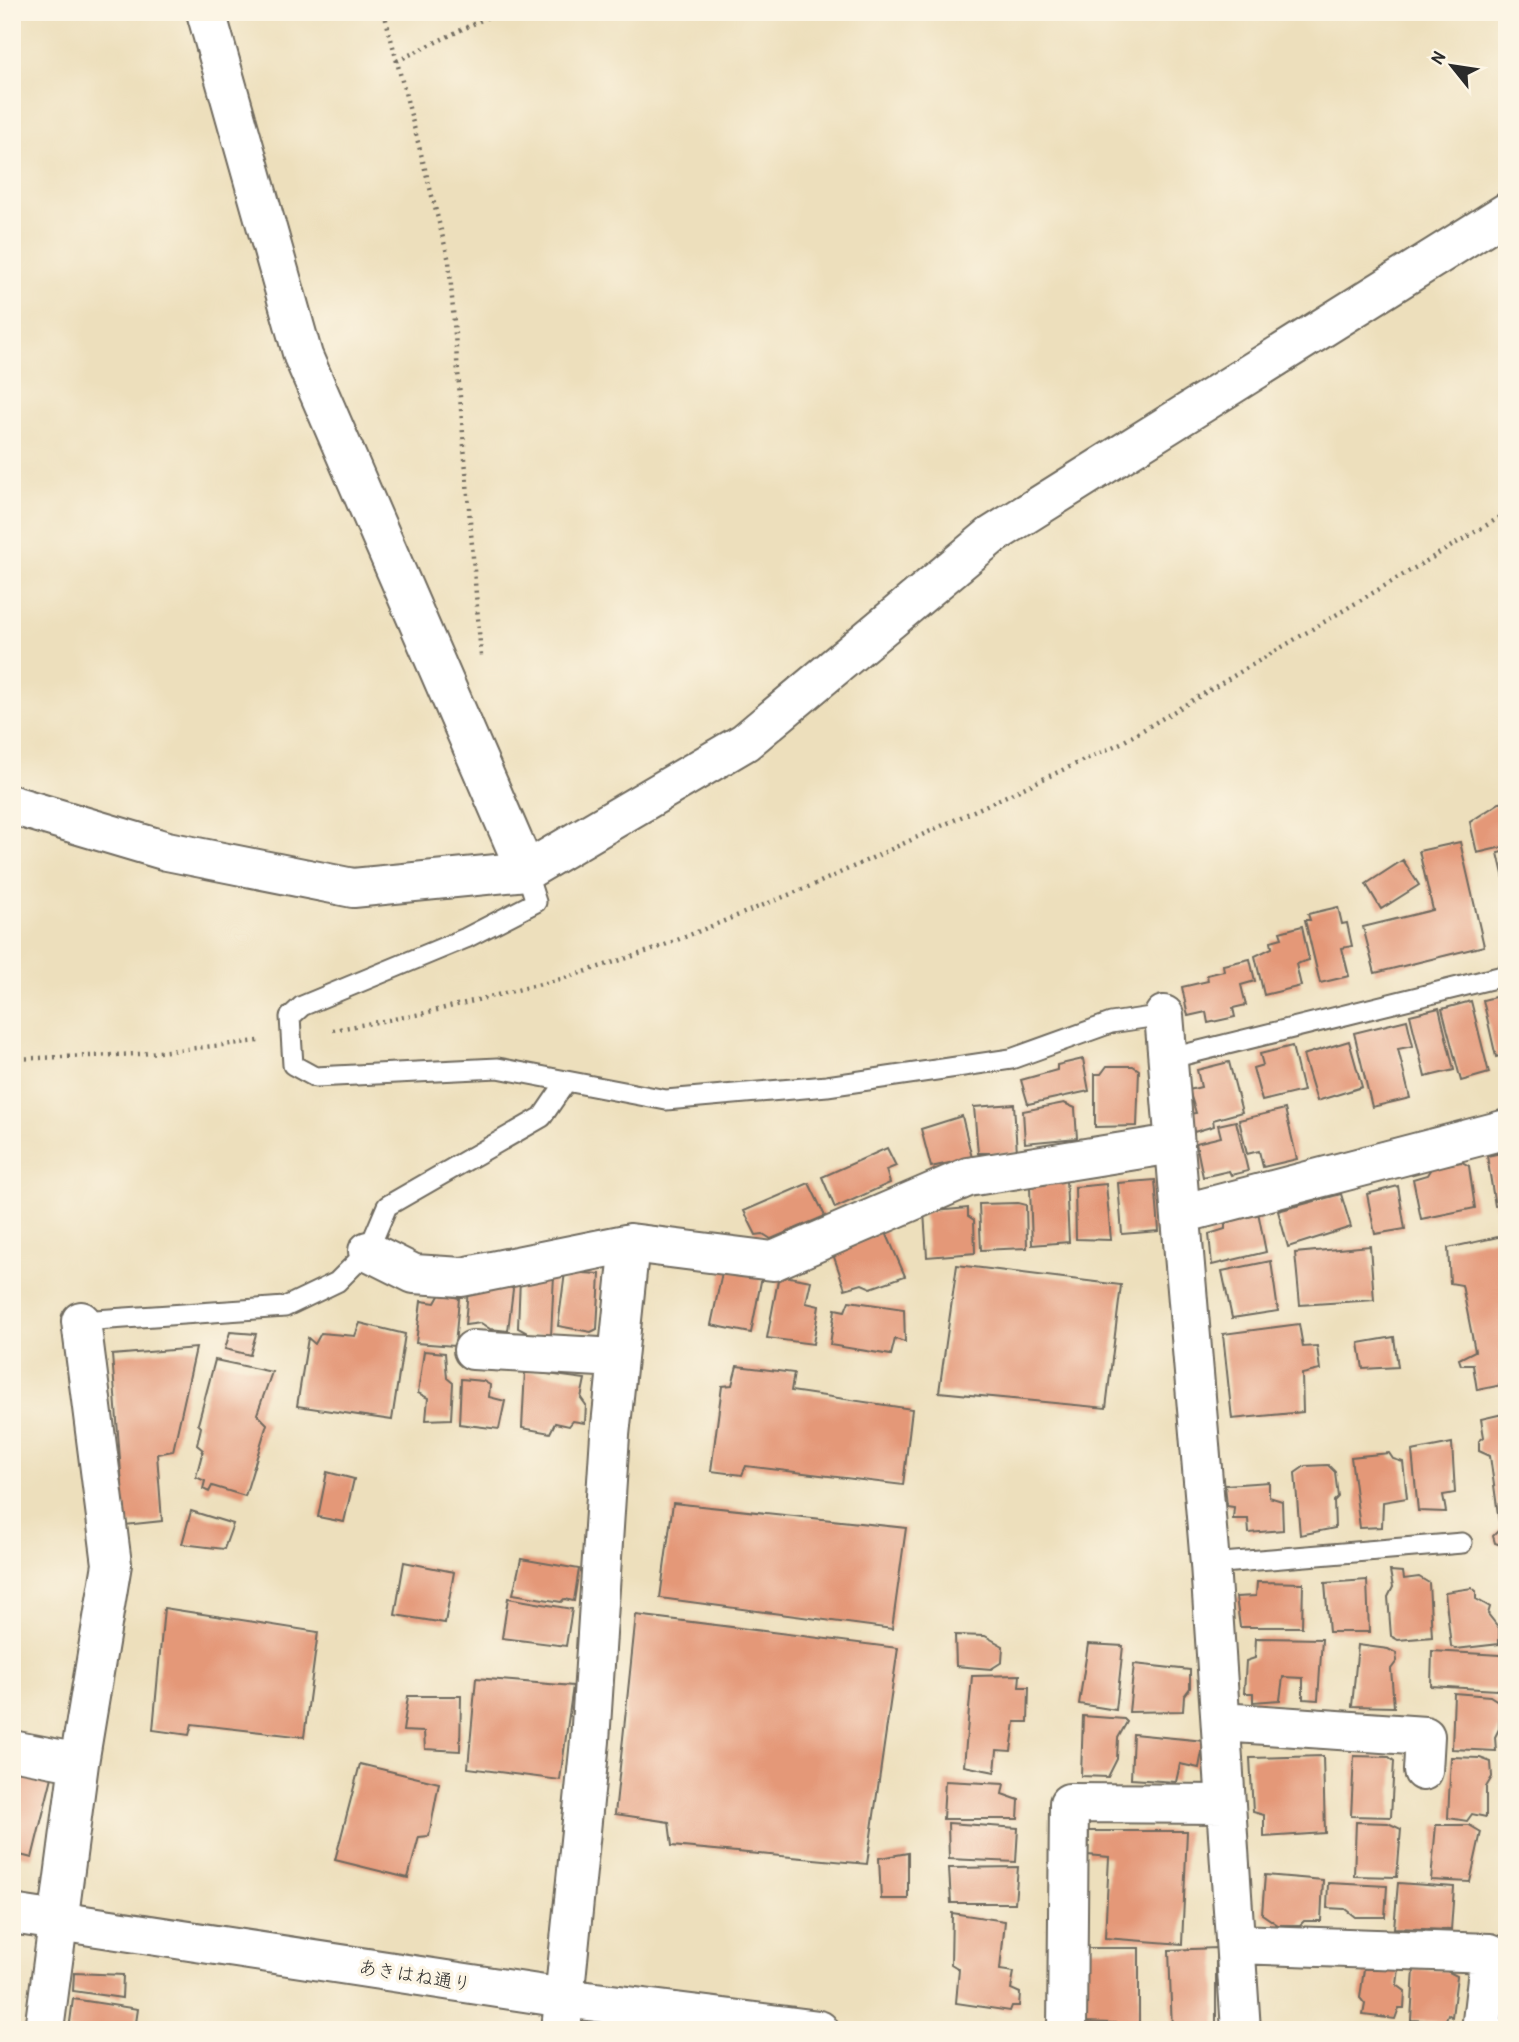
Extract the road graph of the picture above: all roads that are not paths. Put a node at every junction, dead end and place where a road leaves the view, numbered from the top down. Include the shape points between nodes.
1 (206, 12) edge
2 (1507, 212) edge
3 (12, 805) edge
4 (526, 871) junction
5 (1507, 975) edge
6 (1164, 1015) joint
7 (1167, 1059) junction
8 (566, 1082) junction
9 (1507, 1129) edge
10 (1173, 1144) junction
11 (1181, 1214) junction
12 (630, 1243) junction
13 (368, 1251) junction
14 (81, 1321) joint
15 (473, 1350) dead end
16 (618, 1358) junction
17 (1462, 1543) dead end
18 (1210, 1564) junction
19 (1221, 1722) junction
20 (12, 1750) edge
21 (79, 1763) junction
22 (1423, 1772) dead end
23 (1226, 1804) junction
24 (12, 1914) edge
25 (58, 1921) junction
26 (1236, 1944) junction
27 (562, 2014) edge
28 (44, 2030) edge
29 (818, 2030) edge
30 (1068, 2030) edge
31 (1241, 2030) edge
32 (1480, 2030) edge

1 - 4 street via 303,356
2 - 4 street via 991,536 745,742
3 - 4 street via 167,851 354,888
4 - 8 lane via 536,902 466,938 302,1006 290,1017 293,1065 315,1077 498,1068
5 - 7 lane
6 - 7 street
6 - 8 lane via 1111,1023 1011,1059 827,1087 666,1101
7 - 10 street
8 - 13 lane via 542,1117 387,1206
9 - 11 street
10 - 11 street
10 - 12 street via 968,1177 773,1261
11 - 18 street
12 - 13 street via 462,1277 414,1274
12 - 16 street
13 - 14 lane via 337,1282 285,1307
14 - 21 street via 112,1564
15 - 16 street
16 - 27 street via 590,1741
17 - 18 lane
18 - 19 street
19 - 22 street via 1425,1736
19 - 23 street
20 - 21 street
21 - 25 street
23 - 26 street
23 - 30 street via 1069,1803
24 - 25 street, あきはね通り
25 - 27 street, あきはね通り
25 - 28 street
26 - 31 street
26 - 32 street via 1490,1953
27 - 29 street, あきはね通り

